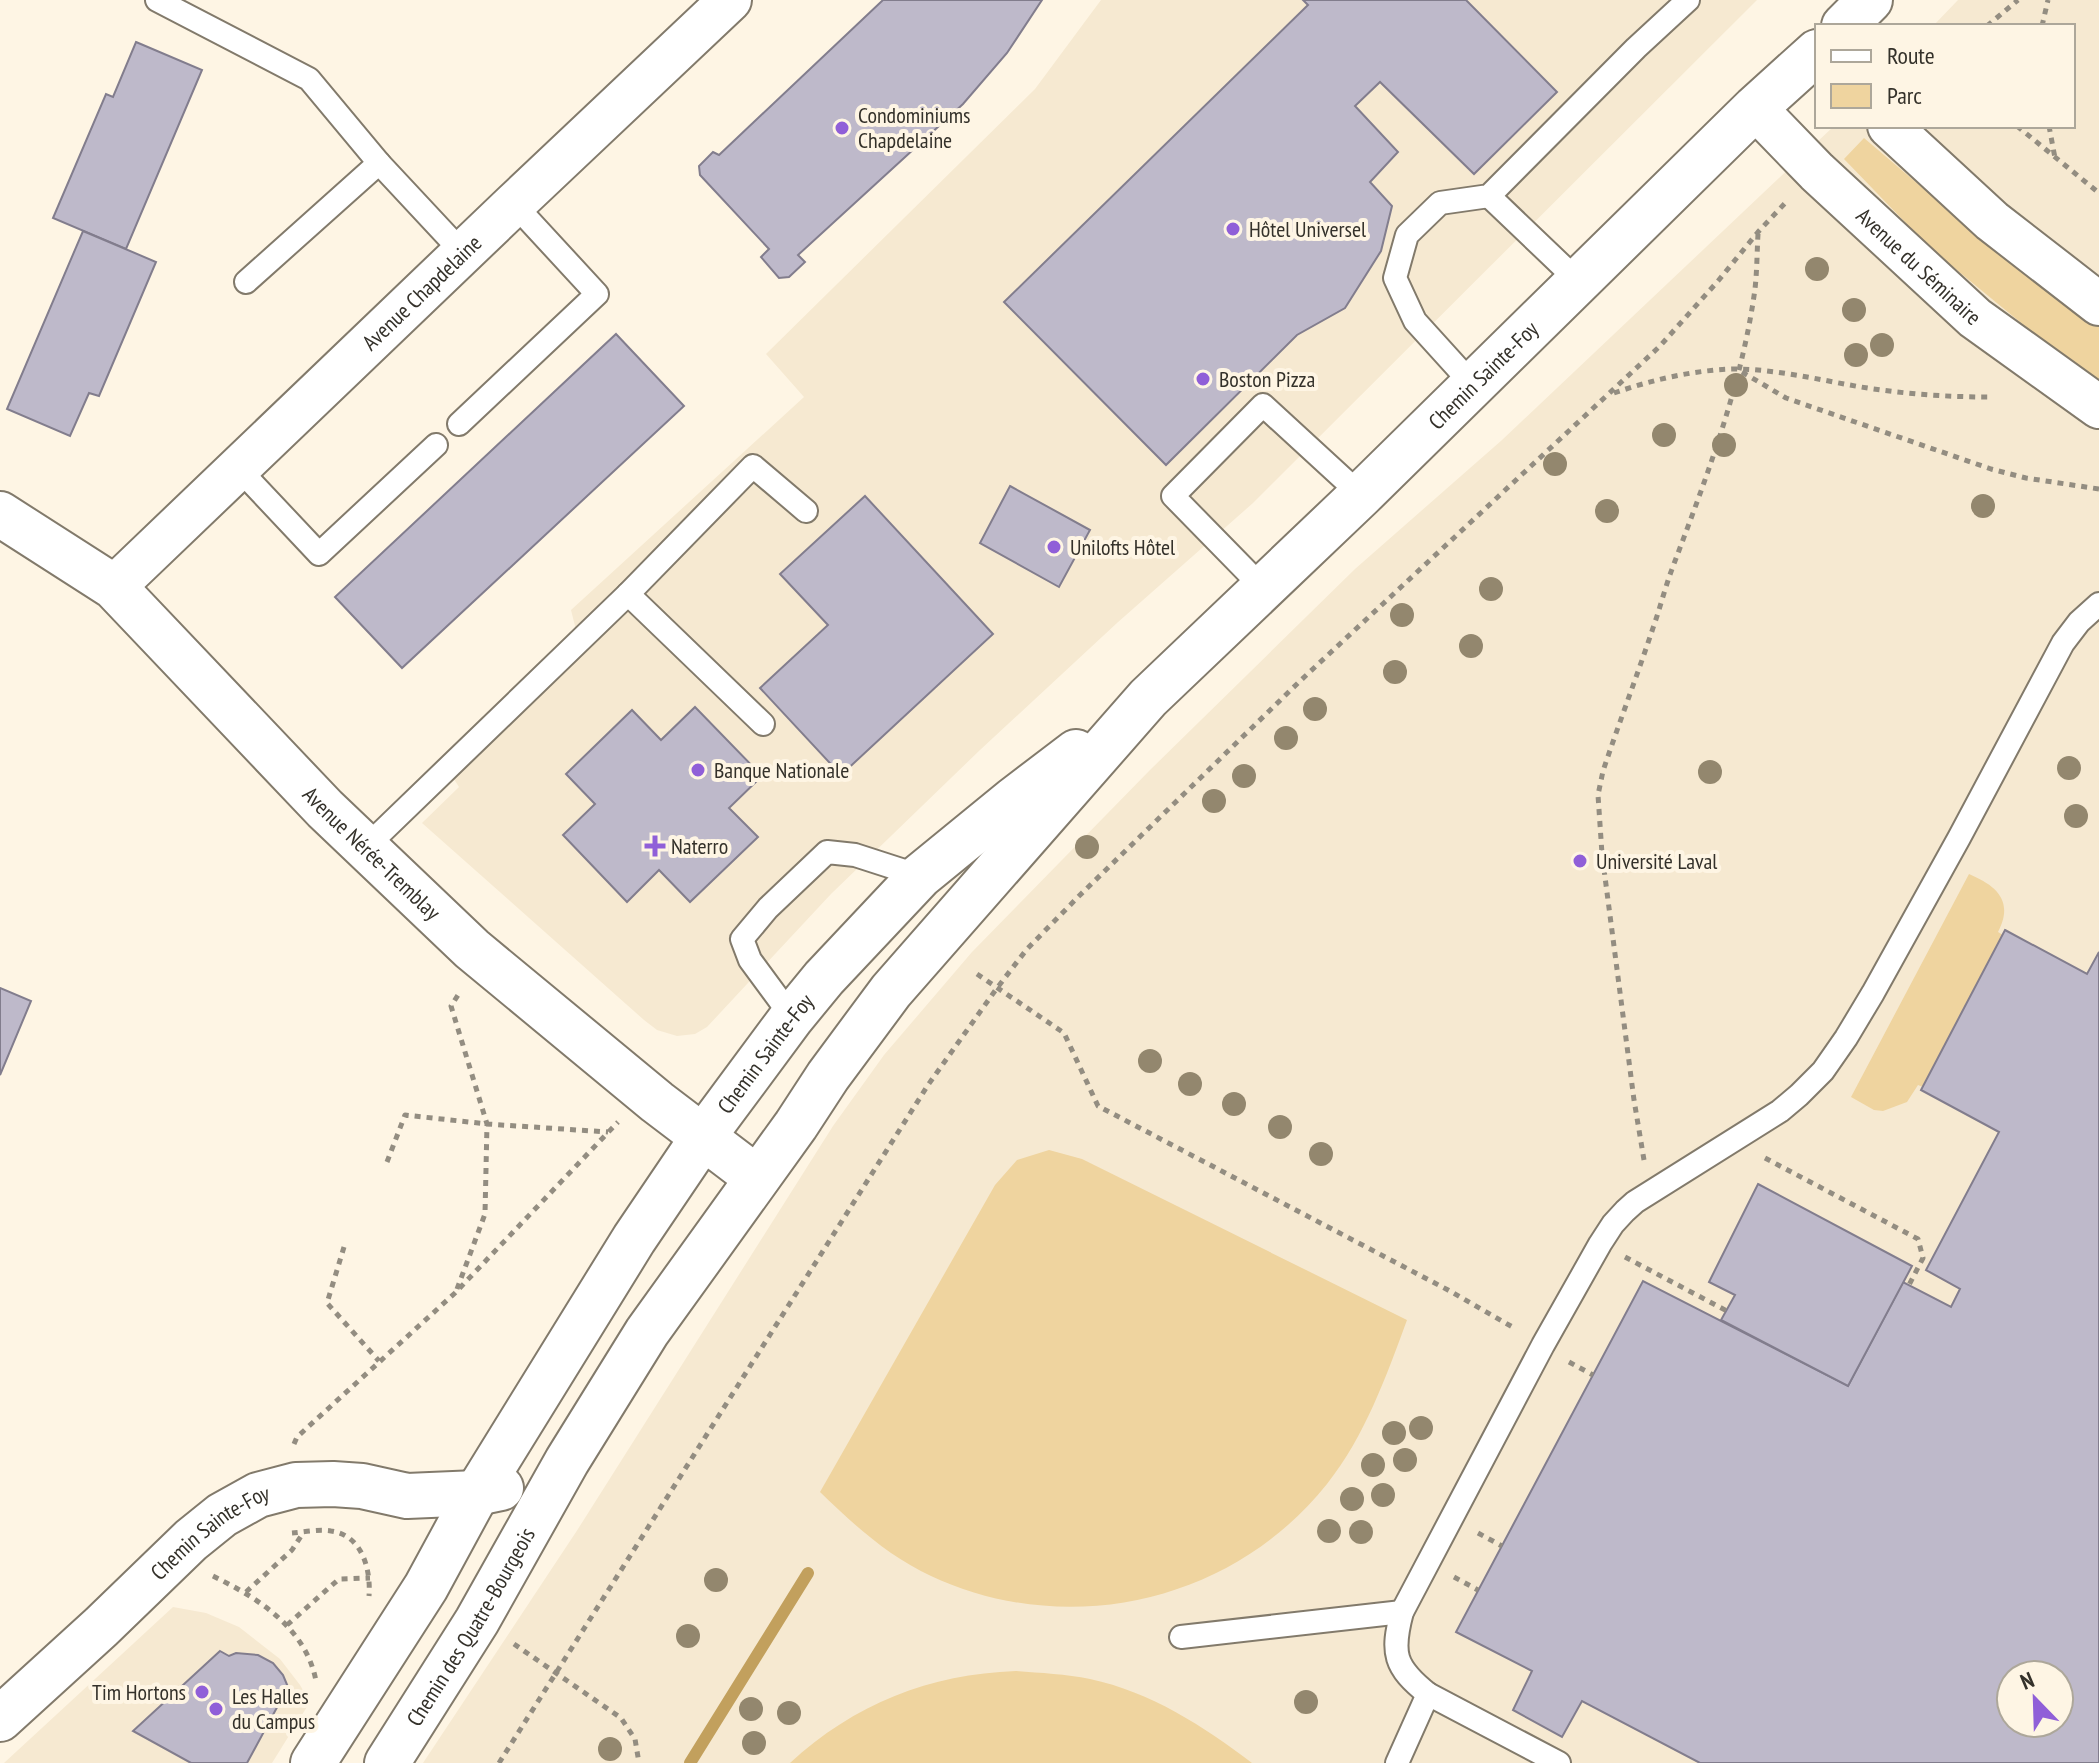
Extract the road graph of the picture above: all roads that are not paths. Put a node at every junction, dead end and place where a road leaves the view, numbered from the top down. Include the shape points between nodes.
1 (157, 0) edge
2 (730, 0) edge
3 (1688, 0) edge
4 (1870, 0) edge
5 (1846, 24) edge
6 (1815, 58) edge
7 (1755, 108) junction
8 (1891, 128) edge
9 (379, 163) junction
10 (1489, 196) junction
11 (514, 204) junction
12 (463, 253) junction
13 (1578, 281) junction
14 (246, 282) dead end
15 (2099, 304) edge
16 (1473, 385) junction
17 (2099, 407) edge
18 (459, 424) dead end
19 (436, 445) dead end
20 (239, 469) junction
21 (1361, 495) junction
22 (806, 511) dead end
23 (0, 514) edge
24 (114, 587) junction
25 (1264, 589) junction
26 (628, 594) junction
27 (2099, 604) edge
28 (1148, 698) junction
29 (763, 724) dead end
30 (365, 848) junction
31 (920, 876) junction
32 (792, 1017) junction
33 (703, 1137) junction
34 (757, 1178) junction
35 (559, 1474) junction
36 (477, 1493) junction
37 (1402, 1612) junction
38 (1181, 1637) dead end
39 (1428, 1694) junction
40 (0, 1719) edge
41 (313, 1763) edge
42 (387, 1763) edge
43 (1397, 1763) edge
44 (1559, 1763) edge

1 - 9 lane via 309,79
2 - 11 street, Avenue Chapdelaine
3 - 10 lane
4 - 5 main road
6 - 7 main road, Chemin Sainte-Foy
7 - 13 main road, Chemin Sainte-Foy
7 - 17 street, Avenue du Séminaire via 1975,318
8 - 15 street via 1992,221
9 - 12 lane
9 - 14 lane
10 - 13 lane
10 - 16 lane via 1440,203 1407,235 1395,278 1415,321
11 - 12 street, Avenue Chapdelaine
11 - 18 lane via 597,294
12 - 20 street, Avenue Chapdelaine
13 - 16 main road, Chemin Sainte-Foy
16 - 21 main road, Chemin Sainte-Foy
19 - 20 lane via 319,554
20 - 24 street, Avenue Chapdelaine
21 - 25 main road, Chemin Sainte-Foy
21 - 25 lane via 1263,405 1173,496
22 - 26 lane via 753,466
23 - 24 main road, Avenue Nérée-Tremblay
24 - 30 main road, Avenue Nérée-Tremblay
25 - 28 main road, Chemin Sainte-Foy
26 - 29 lane
26 - 30 lane
27 - 37 lane via 2063,643 1833,1058 1780,1111 1625,1211 1600,1244
28 - 31 main road, Chemin Sainte-Foy
28 - 34 main road, Chemin Sainte-Foy via 891,991
30 - 33 main road, Avenue Nérée-Tremblay via 482,958
31 - 32 main road, Chemin Sainte-Foy
31 - 32 lane via 855,855 827,852 768,908 742,939 750,960
32 - 33 main road, Chemin Sainte-Foy
33 - 34 main road, Avenue Nérée-Tremblay
33 - 36 main road, Chemin Sainte-Foy
34 - 35 main road, Chemin Sainte-Foy via 647,1332
35 - 36 main road, Chemin Sainte-Foy
35 - 42 main road, Chemin des Quatre-Bourgeois via 477,1621
36 - 40 main road, Chemin Sainte-Foy via 407,1496 333,1484 296,1485 258,1495 191,1540
36 - 41 main road via 426,1587
37 - 38 lane
37 - 39 lane via 1396,1653 1402,1668
39 - 43 lane
39 - 44 lane

